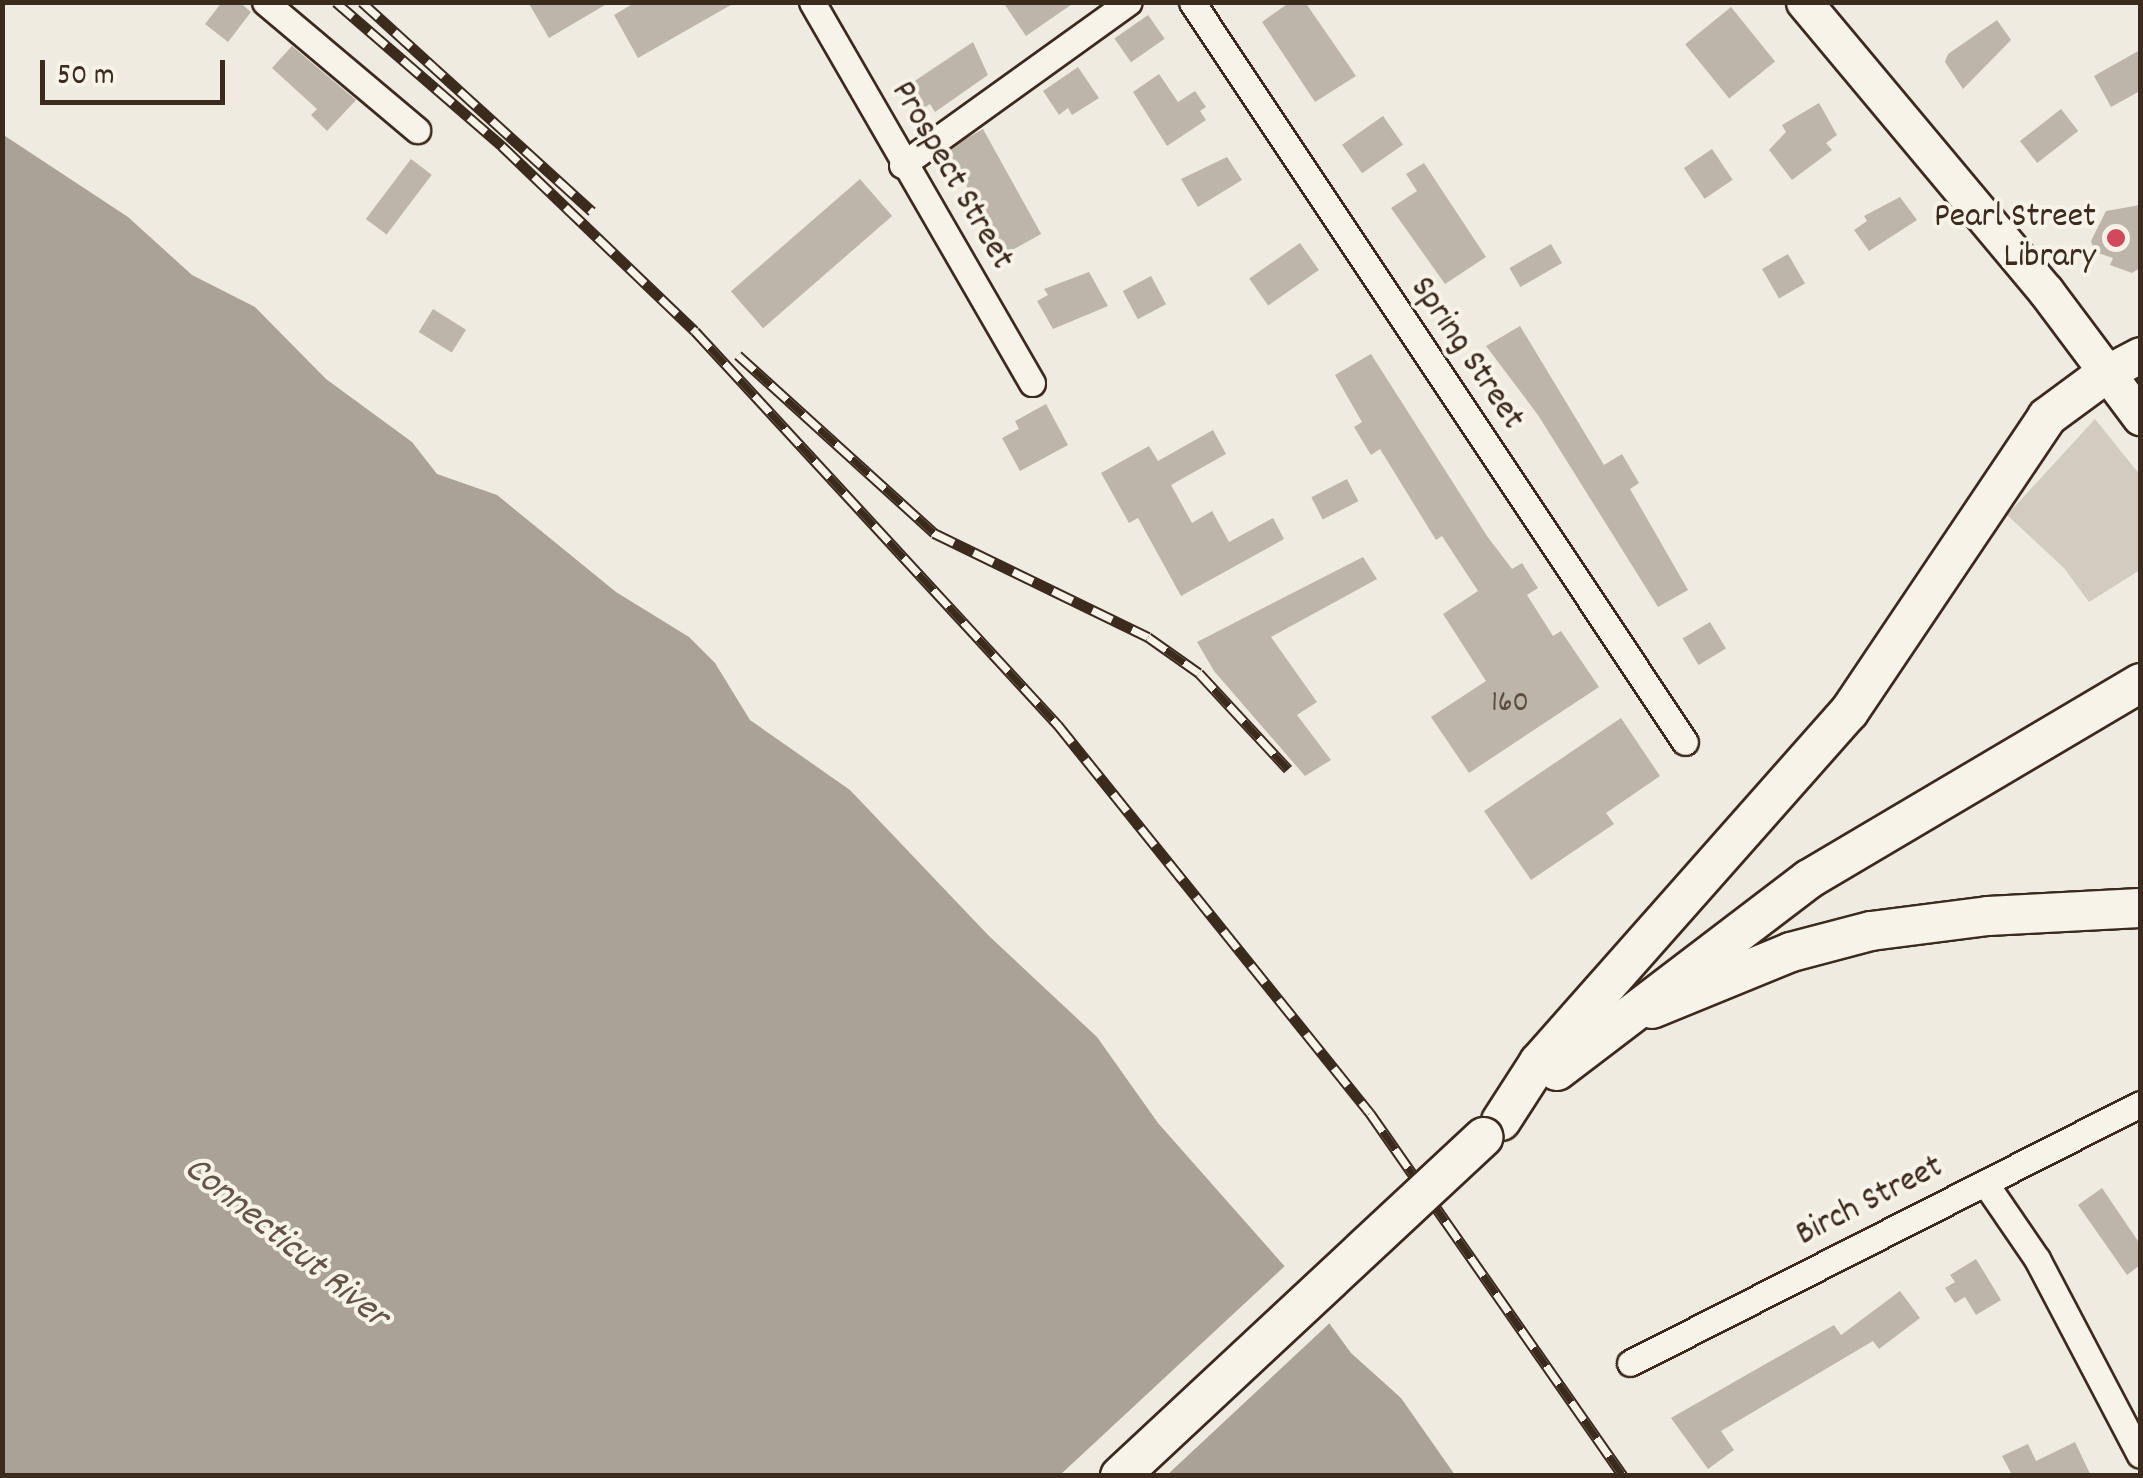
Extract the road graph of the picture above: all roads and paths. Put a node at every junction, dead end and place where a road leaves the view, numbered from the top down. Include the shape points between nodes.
1 (265, 2) edge
2 (812, 2) edge
3 (1129, 2) edge
4 (1192, 2) edge
5 (1804, 2) edge
6 (417, 130) dead end
7 (902, 165) junction
8 (2124, 364) edge
9 (1032, 383) dead end
10 (2140, 418) edge
11 (2140, 683) edge
12 (1686, 742) dead end
13 (2140, 908) edge
14 (1616, 1021) junction
15 (2140, 1104) edge
16 (1493, 1129) junction
17 (1985, 1183) junction
18 (1630, 1362) dead end
19 (2140, 1454) edge
20 (1120, 1476) edge

1 - 6 street
2 - 7 street, Prospect Street
3 - 7 street
4 - 12 street, Spring Street
5 - 8 street
7 - 9 street, Prospect Street
8 - 10 street
8 - 16 main road via 2047,417 1848,712 1538,1062
11 - 14 main road via 1875,836
13 - 14 main road via 1870,931 1791,952
14 - 16 main road
15 - 17 street, Birch Street
16 - 20 main road, bridge
17 - 18 street, Birch Street
17 - 19 street via 2036,1259

